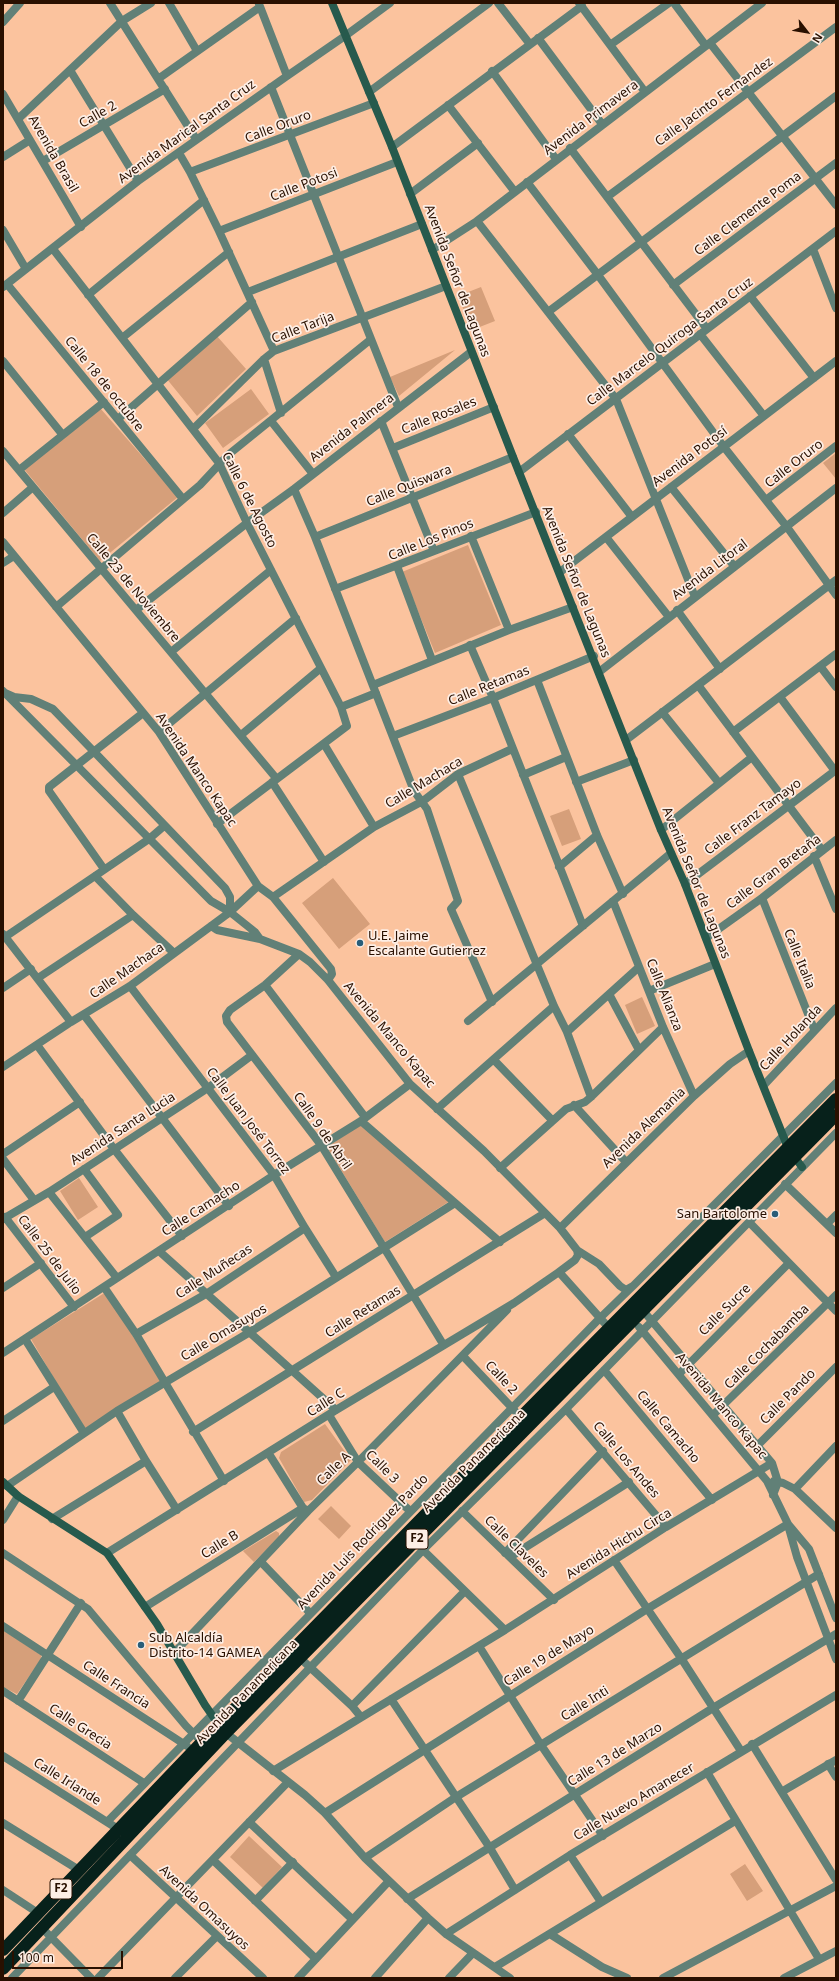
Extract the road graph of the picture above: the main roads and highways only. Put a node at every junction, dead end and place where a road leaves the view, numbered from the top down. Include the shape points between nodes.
1 (836, 1099) edge
2 (836, 1115) edge
3 (795, 1157) junction
4 (629, 1316) junction
5 (222, 1729) junction
6 (197, 1756) junction
7 (3, 1950) edge
8 (3, 1968) edge

1 - 3 highway, Avenida Panamericana / F2
2 - 3 highway, Avenida Panamericana / F2
3 - 4 highway, Avenida Panamericana / F2
4 - 5 highway, Avenida Panamericana / F2 via 300,1658
4 - 5 highway, Avenida Panamericana / F2 via 609,1328 521,1416
5 - 6 highway, Avenida Panamericana / F2
5 - 6 highway, Avenida Panamericana / F2 via 202,1742
6 - 7 highway, Avenida Panamericana / F2 via 118,1829
6 - 8 highway, Avenida Panamericana / F2

